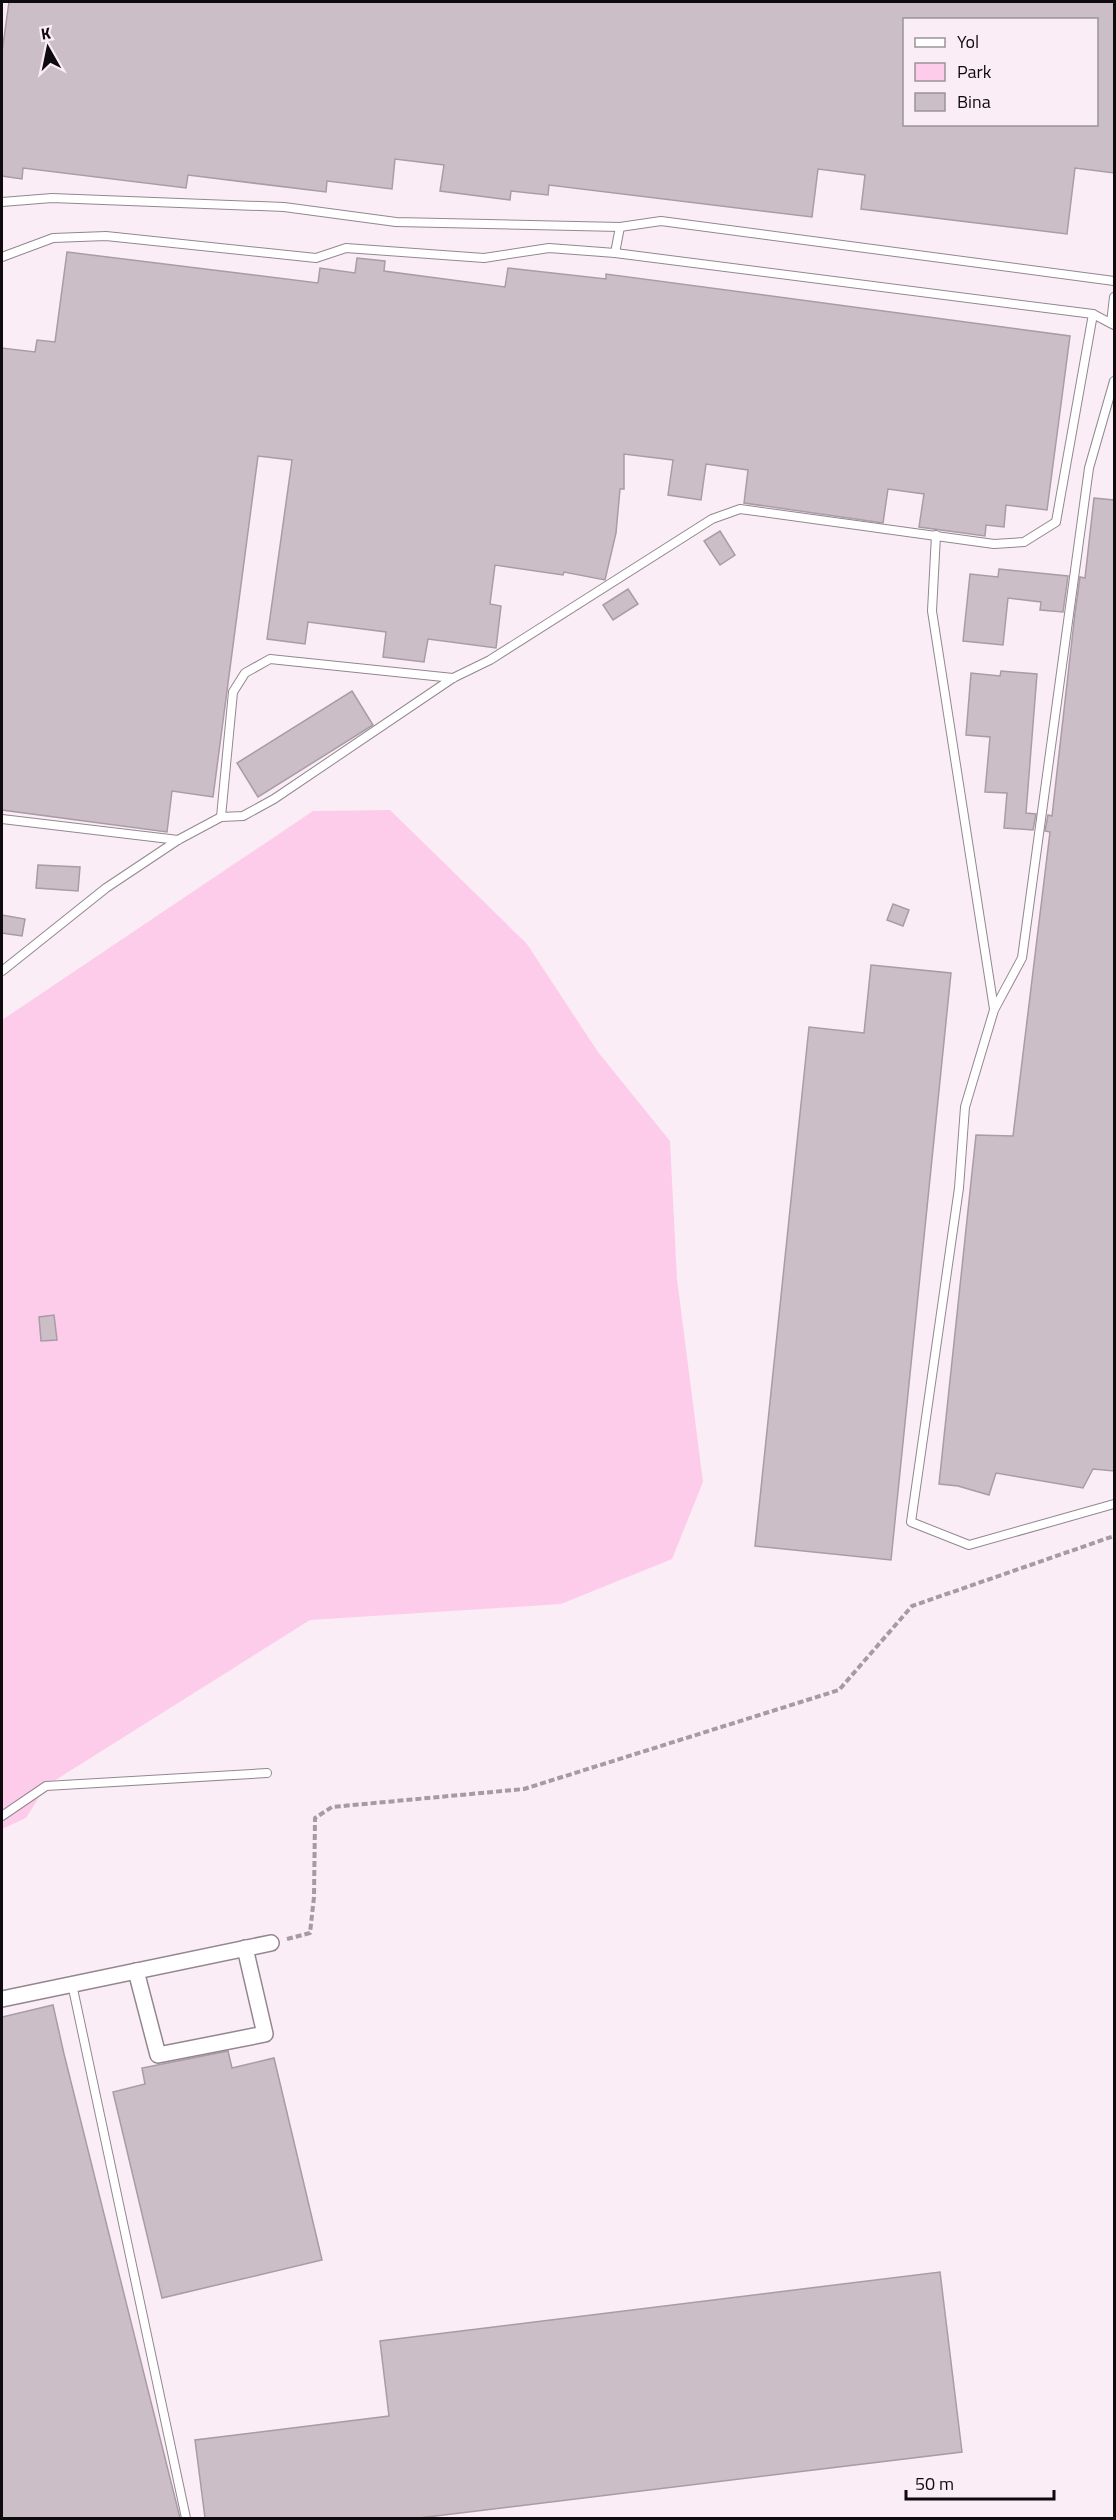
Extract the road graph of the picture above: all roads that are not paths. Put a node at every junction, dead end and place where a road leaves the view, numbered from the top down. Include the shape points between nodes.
1 (2, 202) edge
2 (620, 226) junction
3 (615, 253) junction
4 (2, 257) edge
5 (1114, 281) edge
6 (1114, 297) edge
7 (1093, 314) junction
8 (1113, 324) edge
9 (1114, 381) edge
10 (936, 535) junction
11 (453, 678) junction
12 (221, 817) junction
13 (2, 819) edge
14 (178, 840) junction
15 (2, 971) edge
16 (994, 1010) junction
17 (1114, 1504) edge
18 (267, 1773) dead end
19 (2, 1816) edge
20 (271, 1943) road end
21 (245, 1948) junction
22 (136, 1971) junction
23 (72, 1984) junction
24 (2, 1999) edge
25 (186, 2518) edge

1 - 2 lane via 52,198 261,206 396,222
2 - 3 lane
2 - 5 lane via 661,221
3 - 4 lane via 549,248 484,258 346,248 316,258 106,236 53,238
3 - 7 lane
6 - 8 lane
7 - 8 lane
7 - 10 lane via 1056,522 1024,542 994,544
9 - 16 lane via 1089,468 1022,958
10 - 11 lane via 740,509 712,519 490,660
10 - 16 lane via 932,611
11 - 12 lane via 274,799 243,816
11 - 12 lane via 270,659 245,674 232,692
12 - 14 lane
13 - 14 lane
14 - 15 lane via 106,888
16 - 17 lane via 965,1107 959,1188 911,1522 969,1545
18 - 19 lane via 46,1786
20 - 21 street
21 - 22 street
21 - 22 street via 265,2034 158,2055
22 - 23 street
23 - 24 street
23 - 25 lane

